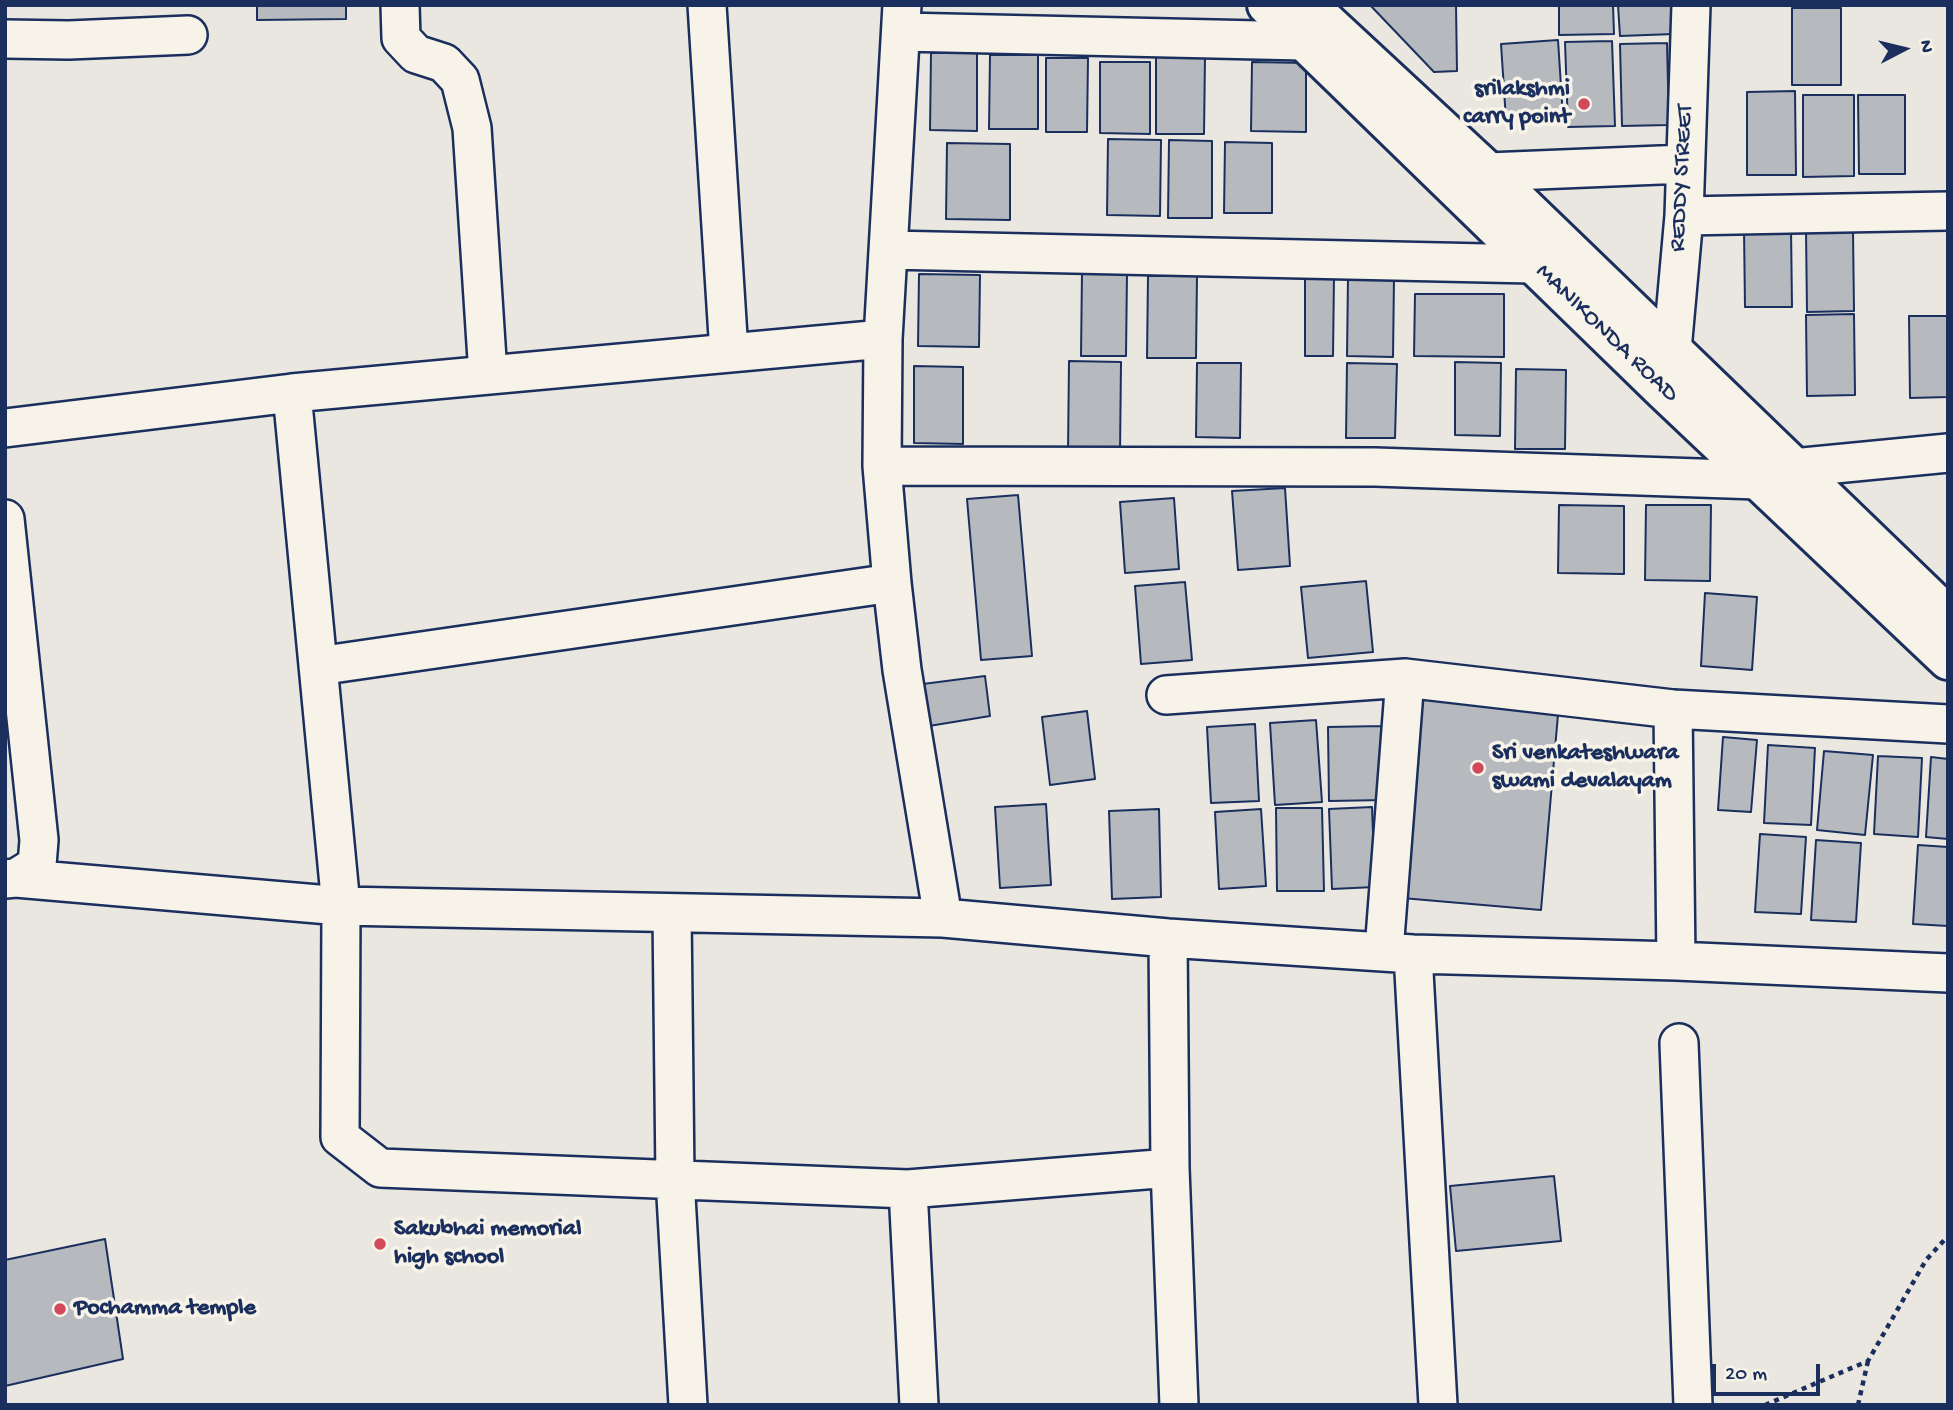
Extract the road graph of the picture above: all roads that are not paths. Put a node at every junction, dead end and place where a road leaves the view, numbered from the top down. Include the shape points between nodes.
1 (400, 5) edge
2 (707, 5) edge
3 (1266, 5) edge
4 (1691, 5) edge
5 (902, 18) edge
6 (1306, 23) edge
7 (188, 35) dead end
8 (5, 39) edge
9 (1685, 164) junction
10 (1488, 172) junction
11 (1948, 211) edge
12 (1684, 216) junction
13 (888, 250) junction
14 (1532, 264) junction
15 (883, 339) junction
16 (1672, 350) junction
17 (729, 353) junction
18 (488, 375) junction
19 (292, 393) junction
20 (5, 428) edge
21 (1948, 453) edge
22 (882, 467) junction
23 (1776, 474) junction
24 (5, 519) edge
25 (892, 583) junction
26 (1948, 616) edge
27 (1948, 660) edge
28 (318, 666) junction
29 (1405, 678) junction
30 (1166, 695) dead end
31 (1672, 709) junction
32 (1948, 724) edge
33 (11, 878) edge
34 (341, 906) junction
35 (671, 913) junction
36 (943, 918) junction
37 (1168, 938) junction
38 (1398, 953) junction
39 (1676, 961) junction
40 (1948, 973) edge
41 (1679, 1043) dead end
42 (1170, 1168) junction
43 (675, 1179) junction
44 (908, 1189) junction
45 (688, 1405) edge
46 (919, 1405) edge
47 (1179, 1405) edge
48 (1438, 1405) edge
49 (1692, 1405) edge

1 - 18 street via 401,38 416,54 444,63 460,80 472,128
2 - 17 street
3 - 6 street, MANIKONDA ROAD
4 - 9 street, REDDY STREET
5 - 6 street
5 - 13 street
6 - 10 street, MANIKONDA ROAD
6 - 14 street, MANIKONDA ROAD
7 - 8 street
9 - 10 street
9 - 12 street, REDDY STREET
10 - 16 street, MANIKONDA ROAD
11 - 12 street
12 - 16 street, REDDY STREET
13 - 14 street
13 - 15 street
14 - 23 street, MANIKONDA ROAD
15 - 17 street
15 - 22 street
16 - 23 street, MANIKONDA ROAD
17 - 18 street
18 - 19 street
19 - 20 street
19 - 28 street
21 - 23 street
22 - 23 street via 1375,467
22 - 25 street
23 - 26 street, MANIKONDA ROAD
23 - 27 street, MANIKONDA ROAD
24 - 33 street via 39,840 37,865
25 - 28 street
25 - 36 street
28 - 34 street
29 - 30 street
29 - 31 street
29 - 38 street
31 - 32 street
31 - 39 street
33 - 34 street
34 - 35 street
34 - 43 street via 340,1136 380,1168
35 - 36 street
35 - 43 street
36 - 37 street
37 - 38 street
37 - 42 street
38 - 39 street
38 - 48 street
39 - 40 street
41 - 49 street
42 - 44 street
42 - 47 street
43 - 44 street
43 - 45 street
44 - 46 street

